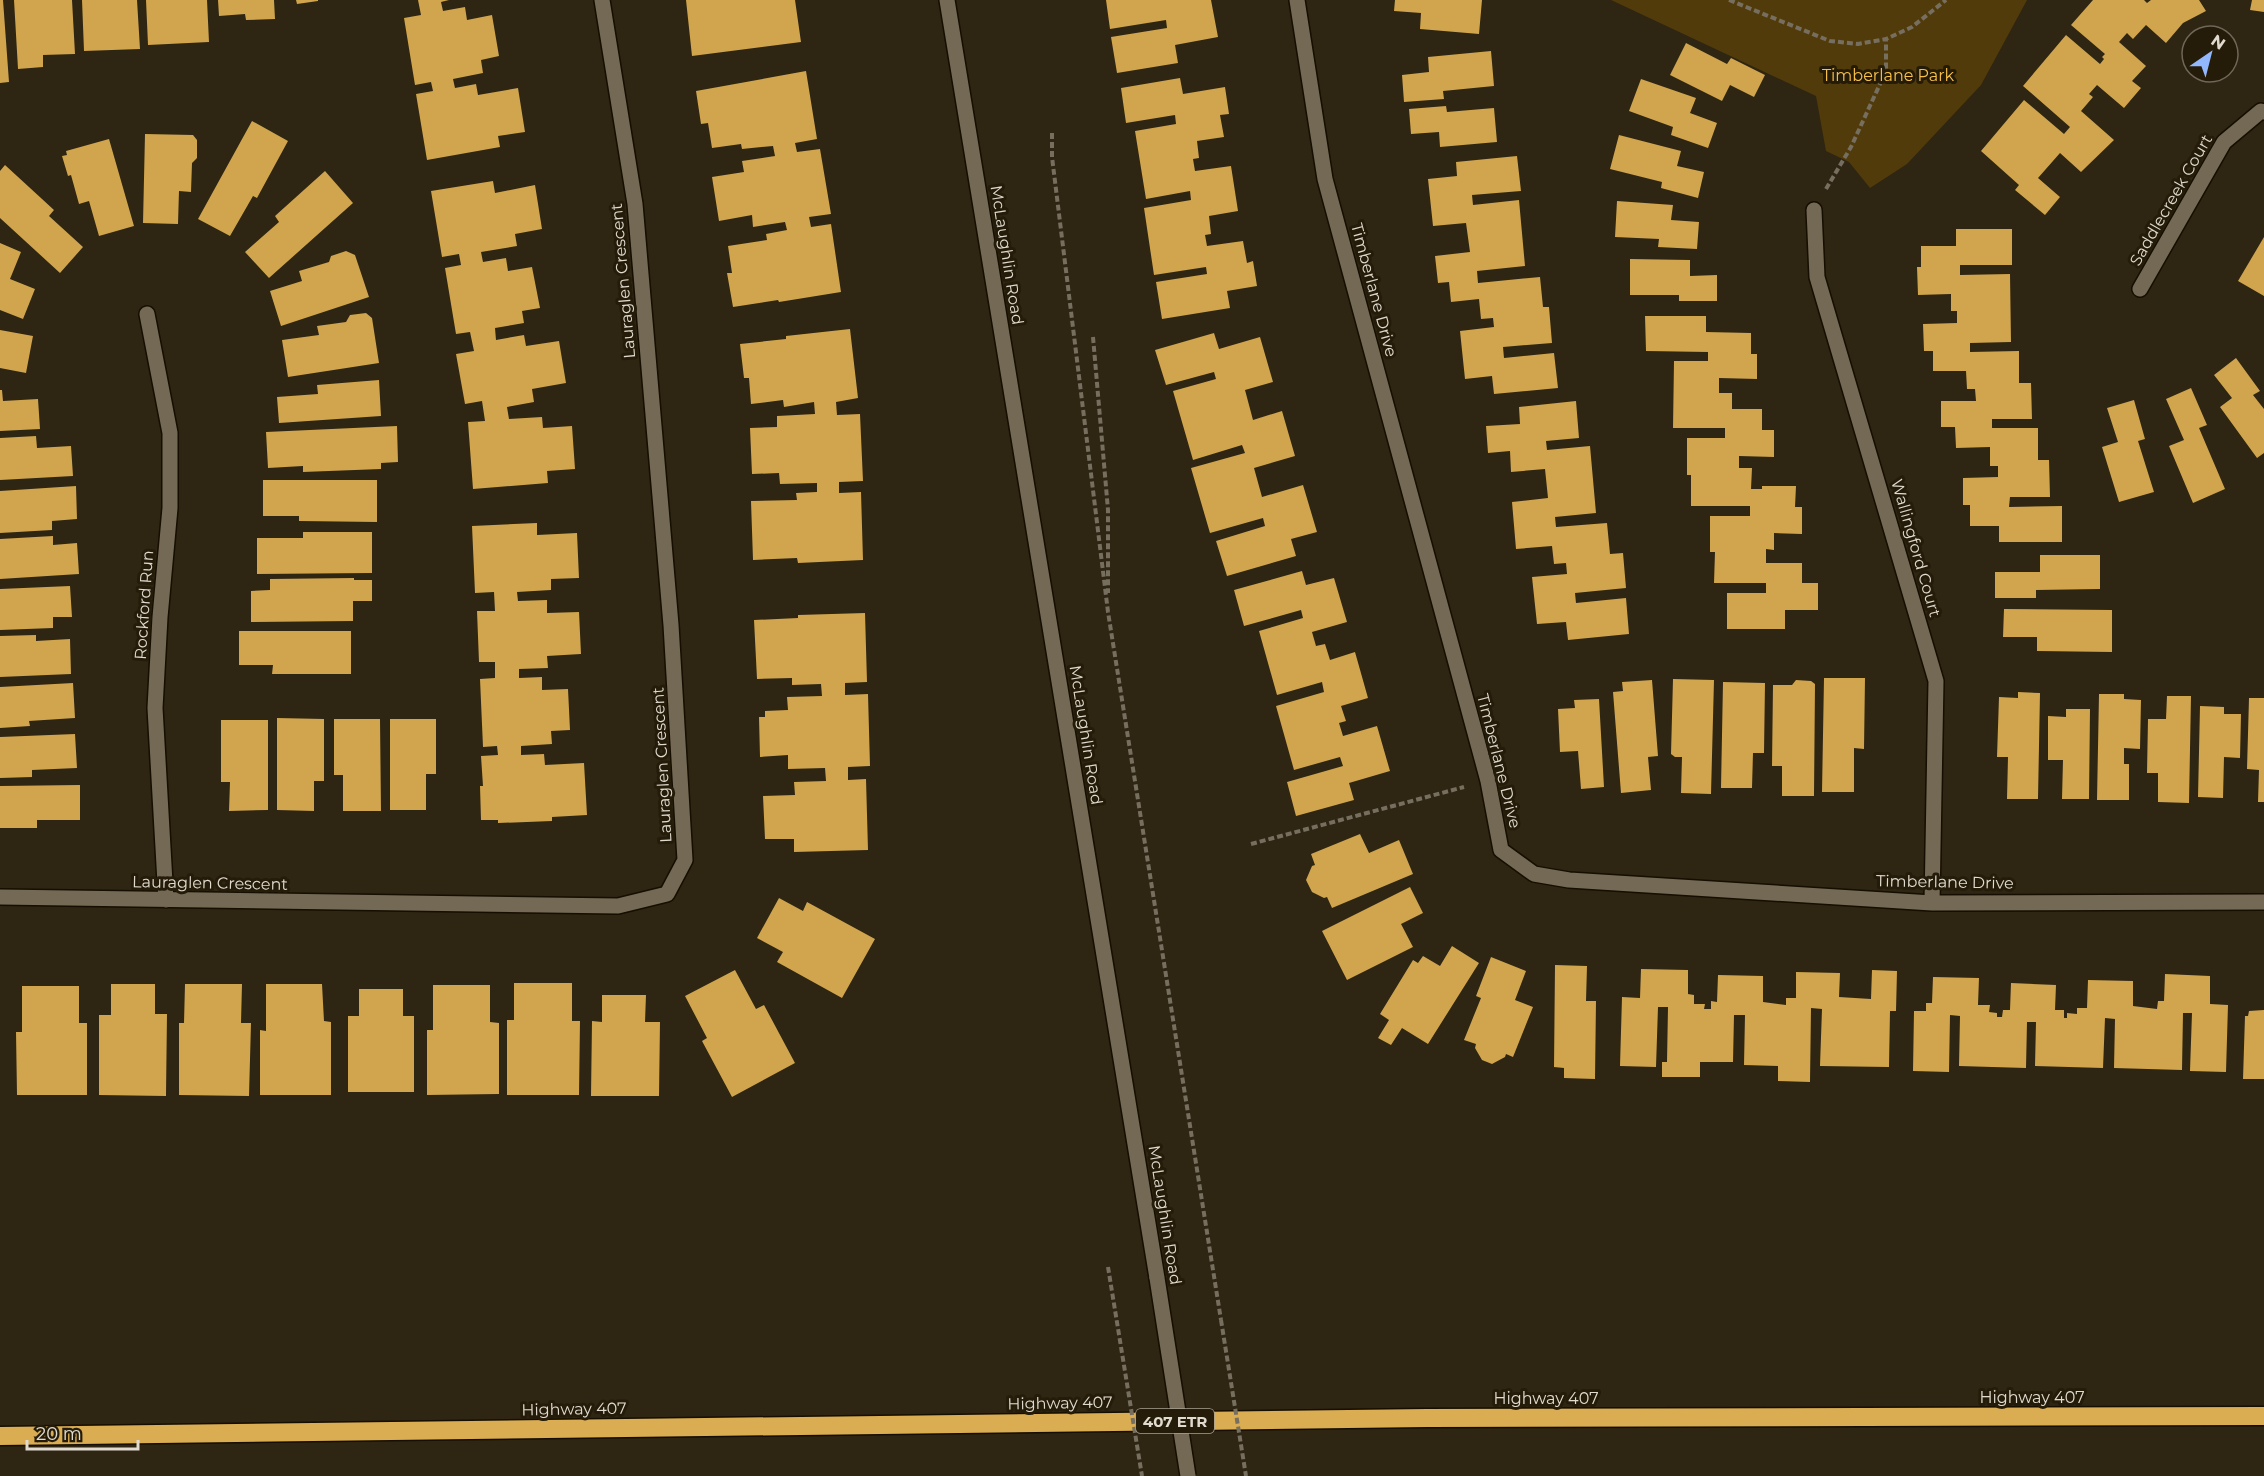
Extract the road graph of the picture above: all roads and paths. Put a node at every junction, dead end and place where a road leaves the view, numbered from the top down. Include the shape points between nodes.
1 (602, 0) edge
2 (947, 0) edge
3 (1297, 0) edge
4 (1729, 0) edge
5 (1946, 0) edge
6 (1886, 39) junction
7 (2264, 112) edge
8 (1052, 133) dead end
9 (1814, 210) joint
10 (2140, 289) dead end
11 (147, 314) dead end
12 (1093, 337) dead end
13 (1108, 612) junction
14 (1488, 781) junction
15 (1251, 844) dead end
16 (0, 897) edge
17 (166, 900) junction
18 (2264, 902) edge
19 (1932, 903) junction
20 (1108, 1267) dead end
21 (2264, 1416) edge
22 (0, 1436) edge
23 (1142, 1476) edge
24 (1188, 1476) edge
25 (1246, 1476) edge

1 - 17 street, Lauraglen Crescent via 635,204 671,625 685,860 667,894 618,906
2 - 24 street, McLaughlin Road, bridge
3 - 14 street, Timberlane Drive via 1325,179
4 - 6 path via 1830,41 1858,44
5 - 6 path via 1912,27
6 - 9 path via 1886,71 1851,147
7 - 10 street, Saddlecreek Court via 2224,142
8 - 13 path
9 - 19 street, Wallingford Court via 1817,277 1936,681
11 - 17 street, Rockford Run via 170,433 170,508 155,708
12 - 13 path via 1108,510
13 - 25 path, bridge
14 - 15 path
14 - 19 street, Timberlane Drive via 1501,850 1534,874 1569,880
16 - 17 street, Lauraglen Crescent
18 - 19 street, Timberlane Drive
20 - 23 path, bridge
21 - 22 highway, Highway 407 / 407 ETR via 1427,1418

